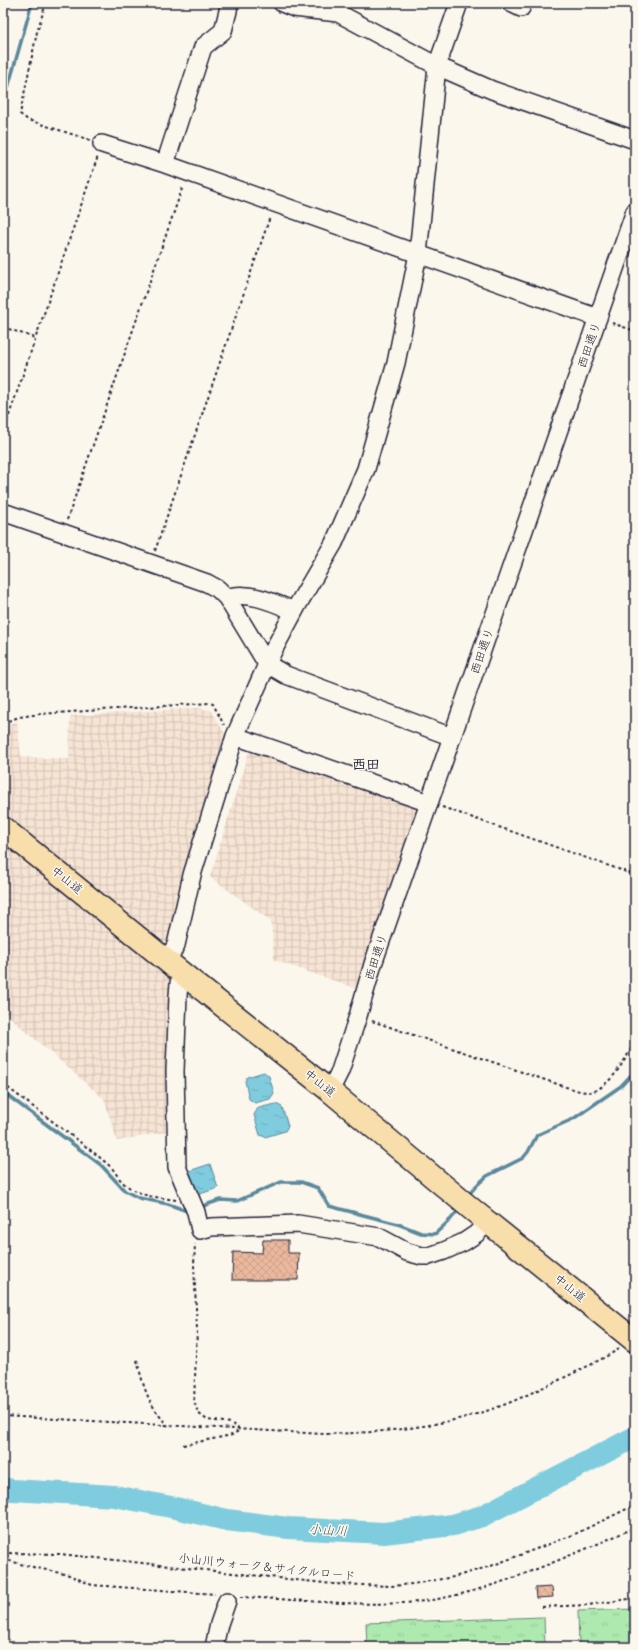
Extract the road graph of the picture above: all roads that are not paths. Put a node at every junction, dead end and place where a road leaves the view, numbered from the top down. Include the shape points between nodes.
1 (229, 3) edge
2 (282, 3) edge
3 (459, 3) edge
4 (437, 66) junction
5 (635, 140) edge
6 (102, 144) road end
7 (166, 164) junction
8 (635, 211) edge
9 (418, 254) junction
10 (598, 318) junction
11 (3, 512) edge
12 (227, 598) junction
13 (294, 611) junction
14 (267, 664) junction
15 (236, 736) junction
16 (452, 737) junction
17 (429, 803) junction
18 (3, 828) edge
19 (175, 968) junction
20 (330, 1091) junction
21 (474, 1210) junction
22 (634, 1340) edge
23 (233, 1599) road end
24 (214, 1647) edge

1 - 7 street via 223,31 203,47
2 - 4 street via 294,8 338,13
3 - 4 street
4 - 5 street via 492,90
4 - 9 street
6 - 7 street
7 - 9 street
8 - 10 street, 西田通り
9 - 10 street
9 - 13 street via 396,363 366,469 334,543
10 - 16 street, 西田通り
11 - 12 street via 207,583
12 - 13 street via 240,595
12 - 14 street
13 - 14 street
14 - 15 street
14 - 16 street via 286,675
15 - 17 street
15 - 19 street via 192,875 176,945
16 - 17 street, 西田通り
17 - 20 street, 西田通り via 373,964 340,1071
18 - 19 highway, 中山道
19 - 20 highway, 中山道
19 - 21 street via 179,983 175,1071 177,1167 194,1206 200,1230 211,1227 298,1224 379,1237 407,1252 429,1256 464,1242 476,1234
20 - 21 highway, 中山道
21 - 22 highway, 中山道
23 - 24 street via 219,1624

